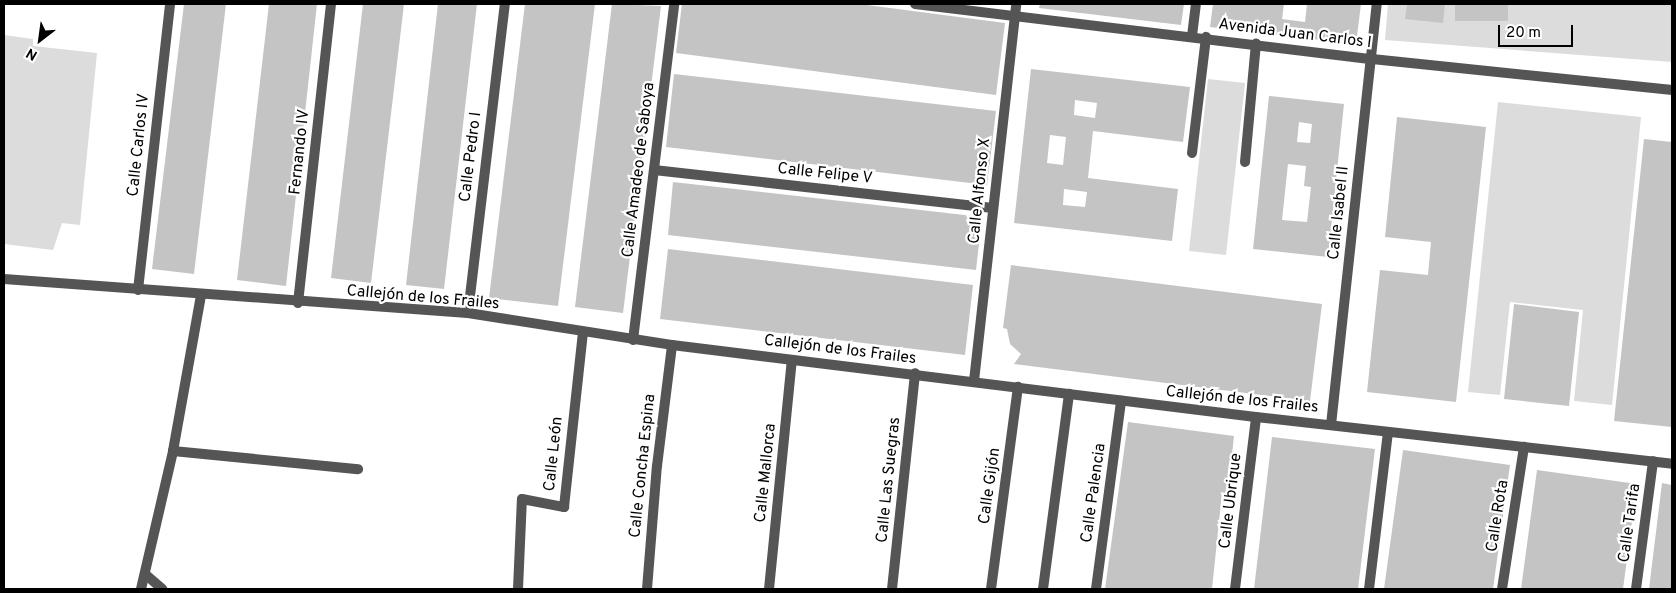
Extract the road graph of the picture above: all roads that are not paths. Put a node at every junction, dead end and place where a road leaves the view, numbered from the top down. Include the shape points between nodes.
1 (170, 4) edge
2 (331, 4) edge
3 (505, 4) edge
4 (674, 4) edge
5 (914, 4) edge
6 (1196, 4) edge
7 (1377, 4) edge
8 (1015, 9) edge
9 (1192, 36) junction
10 (1206, 38) junction
11 (1256, 44) junction
12 (1372, 59) junction
13 (1672, 90) edge
14 (1192, 153) dead end
15 (1245, 162) dead end
16 (654, 170) junction
17 (993, 208) junction
18 (4, 279) edge
19 (138, 290) junction
20 (201, 295) junction
21 (298, 303) junction
22 (468, 314) junction
23 (582, 333) junction
24 (633, 340) junction
25 (672, 345) junction
26 (792, 360) junction
27 (915, 374) junction
28 (974, 381) junction
29 (1018, 386) junction
30 (1069, 394) junction
31 (1121, 401) junction
32 (1256, 417) junction
33 (1331, 425) junction
34 (1388, 432) junction
35 (1524, 448) junction
36 (173, 451) junction
37 (1653, 461) junction
38 (1672, 464) edge
39 (358, 469) dead end
40 (145, 574) junction
41 (141, 589) edge
42 (162, 589) edge
43 (518, 589) edge
44 (646, 589) edge
45 (769, 589) edge
46 (892, 589) edge
47 (991, 589) edge
48 (1043, 589) edge
49 (1096, 589) edge
50 (1235, 589) edge
51 (1369, 589) edge
52 (1502, 589) edge
53 (1636, 589) edge

1 - 19 street, Calle Carlos IV
2 - 21 street, Fernando IV
3 - 22 street, Calle Pedro I
4 - 16 street, Calle Amadeo de Saboya
5 - 8 street, Avenida Juan Carlos I
6 - 9 street
7 - 12 street, Calle Isabel II
8 - 9 street, Avenida Juan Carlos I
8 - 17 street, Calle Alfonso X
9 - 10 street, Avenida Juan Carlos I
10 - 11 street, Avenida Juan Carlos I
10 - 14 street
11 - 12 street, Avenida Juan Carlos I
11 - 15 street
12 - 13 street, Avenida Juan Carlos I
12 - 33 street, Calle Isabel II
16 - 17 street, Calle Felipe V
16 - 24 street, Calle Amadeo de Saboya
17 - 28 street, Calle Alfonso X
18 - 19 street, Callejón de los Frailes
19 - 20 street, Callejón de los Frailes
20 - 21 street, Callejón de los Frailes
20 - 36 street
21 - 22 street, Callejón de los Frailes
22 - 23 street, Callejón de los Frailes
23 - 24 street, Callejón de los Frailes
23 - 43 street, Calle León via 564,507 522,499
24 - 25 street, Callejón de los Frailes
25 - 26 street, Callejón de los Frailes
25 - 44 street, Calle Concha Espina
26 - 27 street, Callejón de los Frailes
26 - 45 street, Calle Mallorca
27 - 28 street, Callejón de los Frailes
27 - 46 street, Calle Las Suegras
28 - 29 street, Callejón de los Frailes
29 - 30 street, Callejón de los Frailes
29 - 47 street, Calle Gijón
30 - 31 street, Callejón de los Frailes
30 - 48 street
31 - 32 street, Callejón de los Frailes
31 - 49 street, Calle Palencia
32 - 33 street, Callejón de los Frailes
32 - 50 street, Calle Ubrique
33 - 34 street, Callejón de los Frailes
34 - 35 street, Callejón de los Frailes
34 - 51 street
35 - 37 street, Callejón de los Frailes
35 - 52 street, Calle Rota
36 - 39 street
36 - 40 street
37 - 38 street, Callejón de los Frailes
37 - 53 street, Calle Tarifa
40 - 41 street
40 - 42 street

